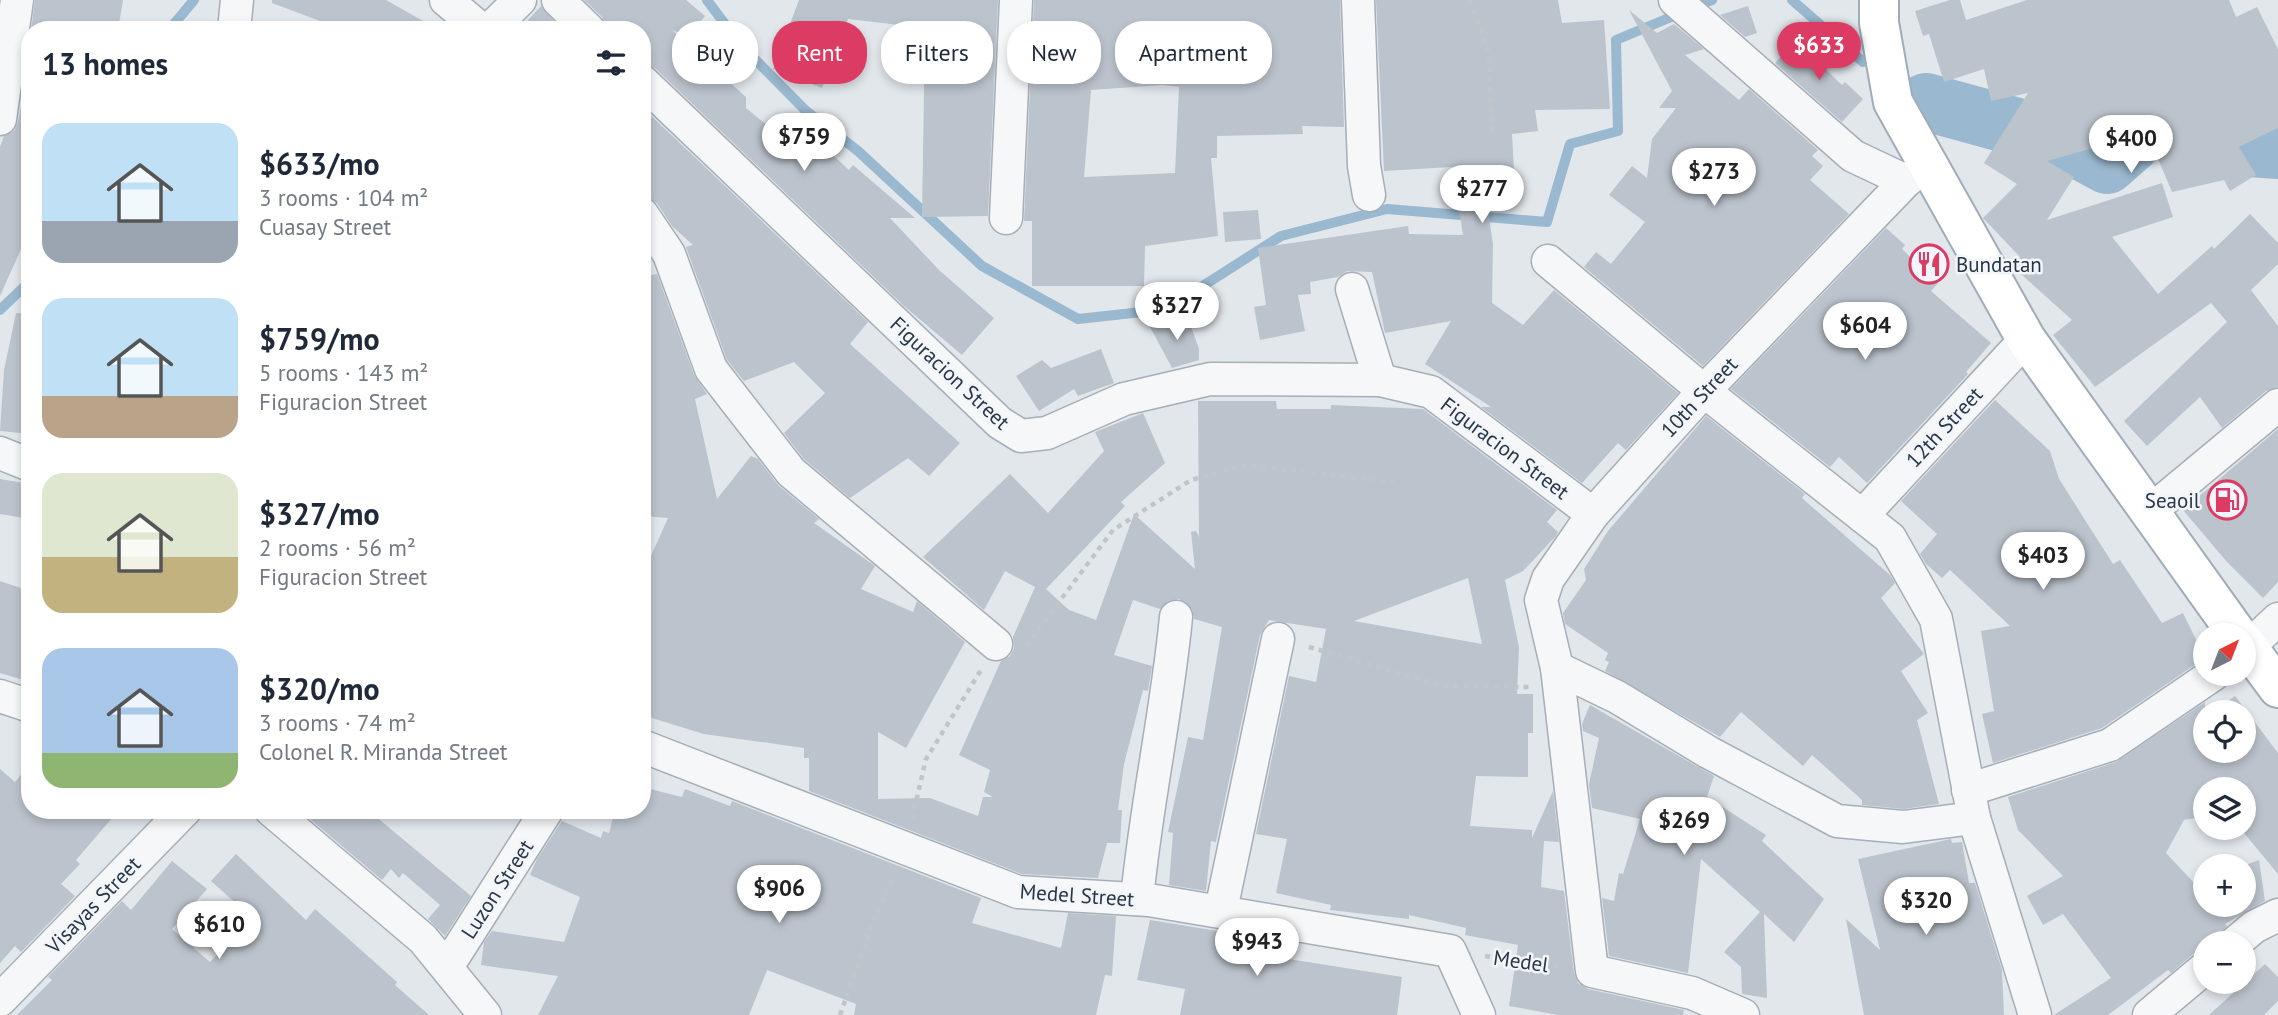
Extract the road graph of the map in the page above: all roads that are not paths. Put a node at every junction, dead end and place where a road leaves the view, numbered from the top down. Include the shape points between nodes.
1 (17, 0) edge
2 (237, 0) edge
3 (446, 0) edge
4 (520, 0) edge
5 (558, 0) edge
6 (1016, 0) edge
7 (1358, 0) edge
8 (1879, 0) edge
9 (1685, 10) edge
10 (235, 21) edge
11 (471, 21) edge
12 (498, 21) edge
13 (580, 21) edge
14 (651, 90) edge
15 (0, 120) edge
16 (1918, 172) junction
17 (1369, 195) dead end
18 (1006, 218) dead end
19 (651, 227) edge
20 (1548, 261) dead end
21 (1352, 289) dead end
22 (2026, 339) junction
23 (1380, 380) junction
24 (1704, 391) junction
25 (2278, 405) edge
26 (0, 453) edge
27 (21, 461) edge
28 (2148, 513) junction
29 (1593, 514) junction
30 (1862, 516) junction
31 (1176, 617) dead end
32 (2278, 619) edge
33 (2228, 623) edge
34 (2256, 635) edge
35 (1278, 639) dead end
36 (996, 644) road end
37 (2256, 660) edge
38 (1558, 678) junction
39 (2196, 686) edge
40 (2278, 688) edge
41 (0, 696) edge
42 (21, 703) edge
43 (651, 749) edge
44 (1971, 804) junction
45 (176, 819) edge
46 (282, 819) edge
47 (541, 819) edge
48 (1137, 899) junction
49 (1221, 910) junction
50 (2278, 915) edge
51 (2249, 931) edge
52 (447, 967) junction
53 (2193, 978) edge
54 (0, 1000) edge
55 (470, 1010) edge
56 (1479, 1015) edge
57 (1743, 1015) edge
58 (2035, 1015) edge
59 (2149, 1015) edge

1 - 15 street
2 - 10 street
3 - 11 street
4 - 12 street
5 - 13 street
6 - 18 street
7 - 17 street
8 - 16 main road via 1893,102
9 - 16 street via 1853,156
14 - 23 street, Figuracion Street via 1000,423 1021,436 1047,433 1124,399 1210,379
16 - 22 main road
16 - 24 street, 10th Street
19 - 36 street via 669,254 711,369 791,472
20 - 24 street
21 - 23 street
22 - 28 main road
22 - 30 street, 12th Street
23 - 29 street, Figuracion Street via 1431,392
24 - 29 street, 10th Street
24 - 30 street
25 - 28 street
26 - 27 street
28 - 33 main road
29 - 38 street, 10th Street via 1548,579 1541,600
30 - 44 street via 1890,538 1936,620
31 - 48 street
32 - 34 street
35 - 49 street
37 - 40 main road
38 - 44 street via 1617,697 1837,821 1903,827
38 - 57 street, 10th Street via 1592,971 1692,993
39 - 44 street via 2110,745
41 - 42 street
43 - 48 street, Medel Street via 1018,892
44 - 58 street
45 - 54 street, Visayas Street
46 - 52 street via 423,939
47 - 52 street, Luzon Street
48 - 49 street, Medel Street
49 - 56 street, Medel Street via 1450,951
50 - 51 street
52 - 55 street
53 - 59 street

